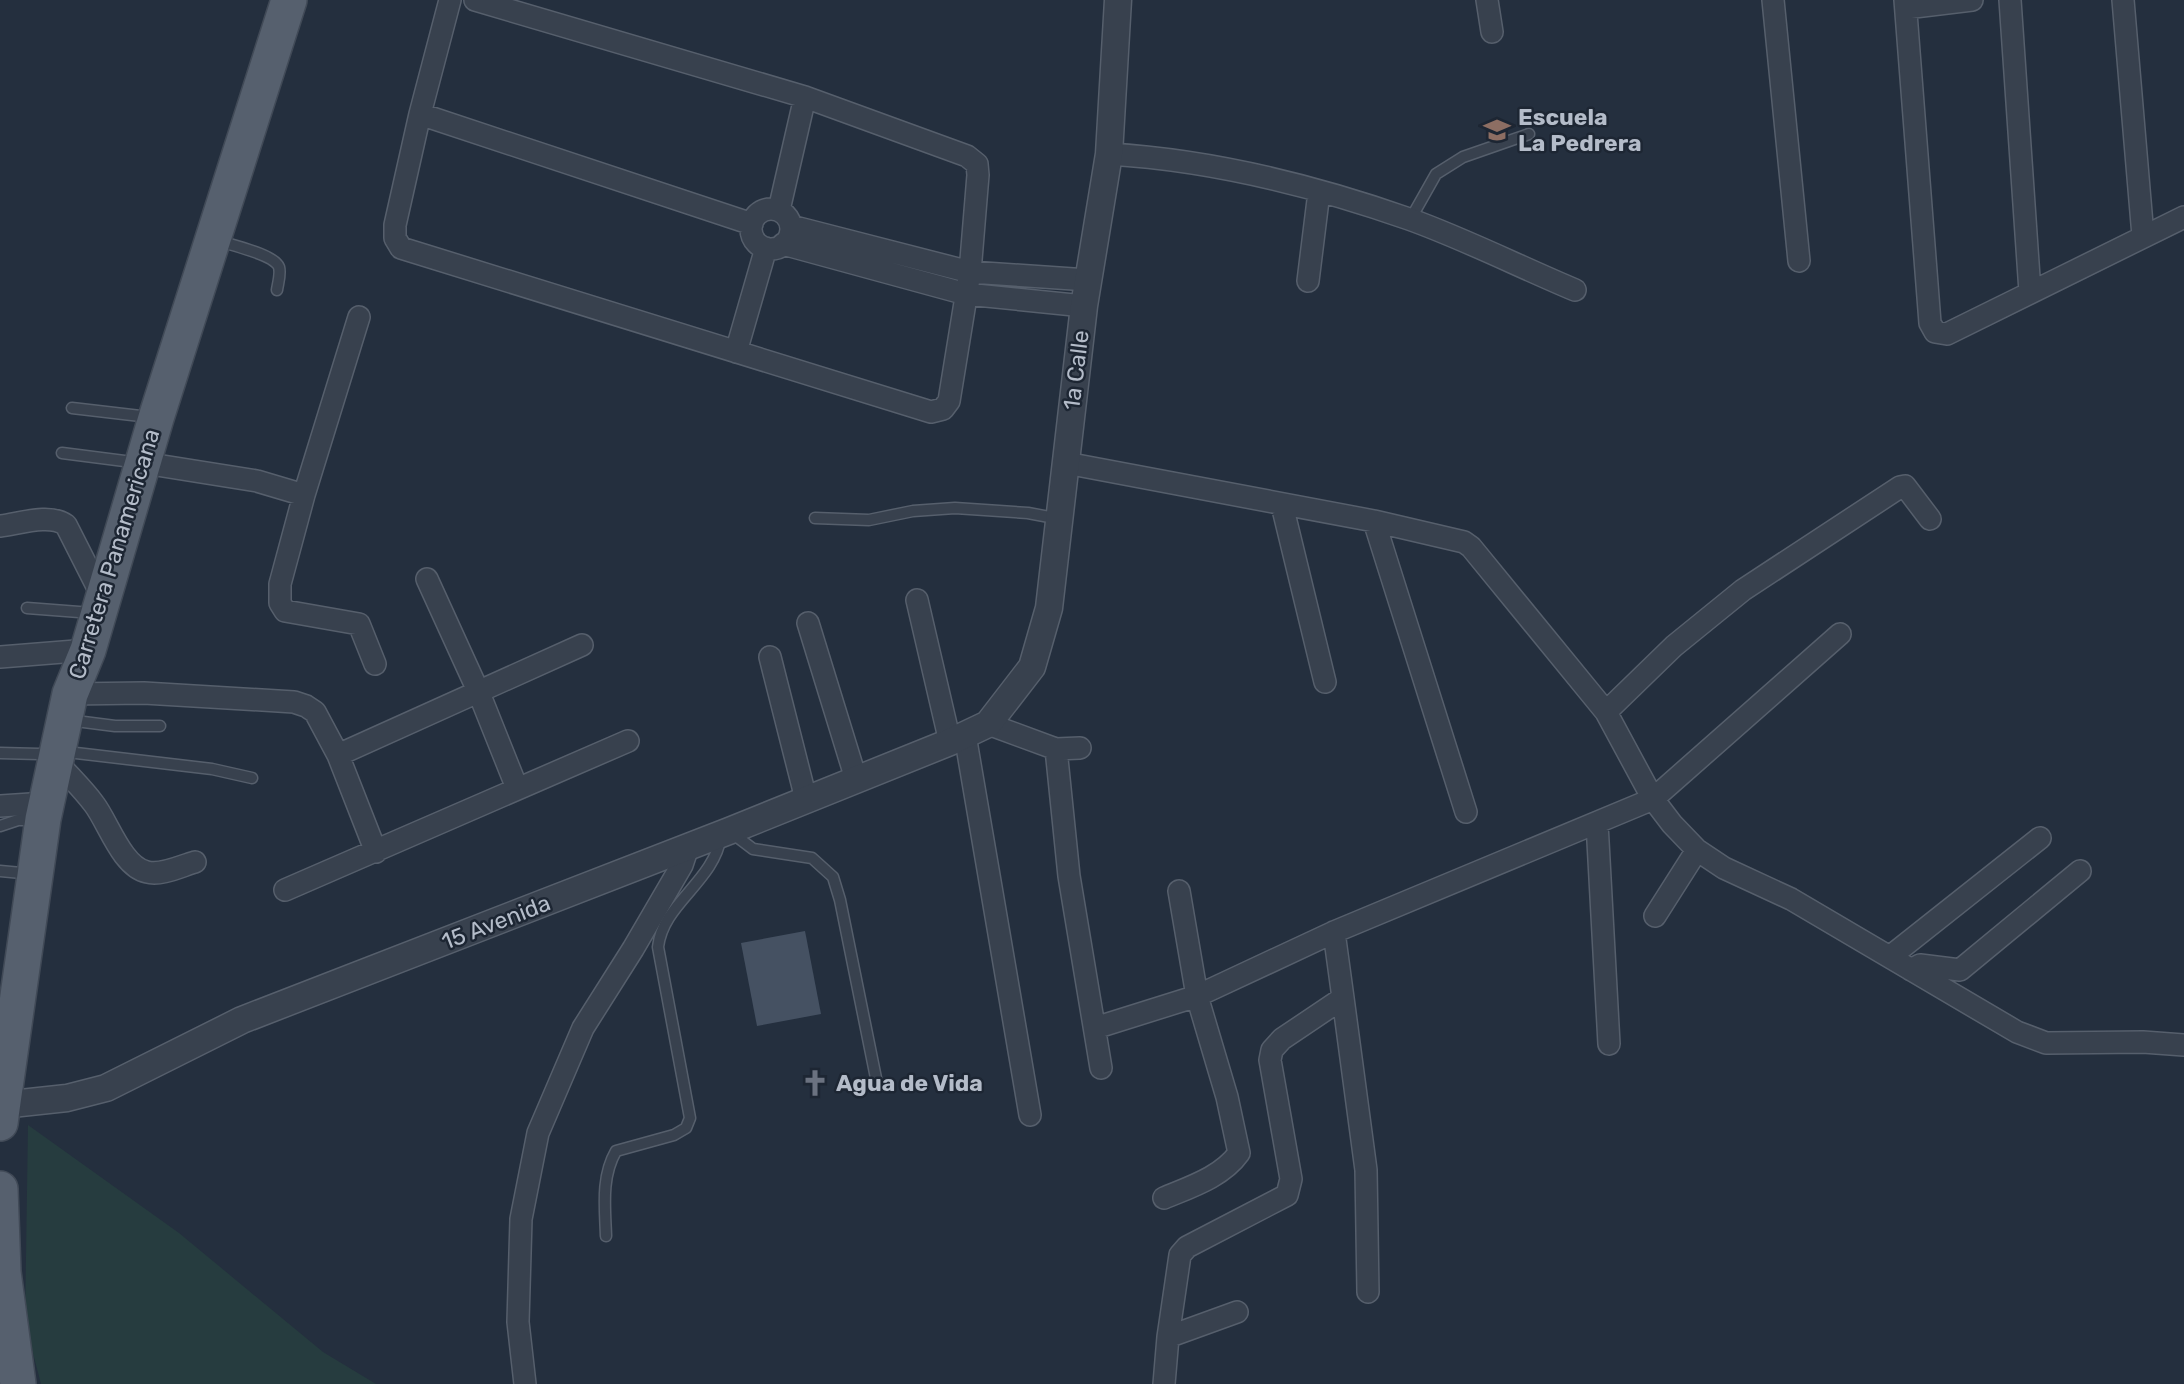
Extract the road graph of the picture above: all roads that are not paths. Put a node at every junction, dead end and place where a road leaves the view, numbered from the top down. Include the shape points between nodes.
1 (289, 0) edge
2 (450, 0) edge
3 (475, 0) edge
4 (1118, 0) edge
5 (1487, 0) edge
6 (1773, 0) edge
7 (1972, 0) edge
8 (2010, 0) edge
9 (2123, 0) edge
10 (1906, 4) edge
11 (1492, 32) dead end
12 (805, 97) junction
13 (420, 114) junction
14 (1529, 134) dead end
15 (1109, 154) junction
16 (1319, 192) junction
17 (2184, 217) edge
18 (1410, 220) junction
19 (752, 224) junction
20 (779, 232) junction
21 (2143, 236) junction
22 (214, 239) junction
23 (1799, 261) dead end
24 (970, 272) junction
25 (1088, 280) junction
26 (1308, 281) dead end
27 (276, 290) dead end
28 (1575, 290) dead end
29 (2030, 292) junction
30 (966, 294) junction
31 (1084, 306) junction
32 (359, 317) dead end
33 (736, 352) junction
34 (72, 408) dead end
35 (156, 418) junction
36 (62, 453) dead end
37 (144, 463) junction
38 (1066, 463) junction
39 (304, 495) junction
40 (1282, 505) junction
41 (815, 518) dead end
42 (1060, 519) junction
43 (1930, 519) dead end
44 (1374, 521) junction
45 (0, 526) edge
46 (426, 579) dead end
47 (917, 600) dead end
48 (100, 605) junction
49 (27, 608) dead end
50 (808, 624) dead end
51 (1840, 634) dead end
52 (582, 645) dead end
53 (88, 650) junction
54 (0, 657) edge
55 (770, 657) dead end
56 (375, 664) dead end
57 (1325, 682) dead end
58 (479, 693) junction
59 (1606, 712) junction
60 (160, 726) dead end
61 (63, 732) junction
62 (968, 734) junction
63 (628, 741) dead end
64 (1080, 748) dead end
65 (1056, 749) junction
66 (0, 753) edge
67 (338, 755) junction
68 (252, 778) dead end
69 (856, 779) junction
70 (517, 788) junction
71 (806, 799) junction
72 (1653, 799) junction
73 (0, 806) edge
74 (45, 811) junction
75 (1466, 812) dead end
76 (1597, 822) junction
77 (0, 826) edge
78 (725, 833) junction
79 (2040, 838) dead end
80 (688, 847) junction
81 (1697, 850) junction
82 (376, 852) junction
83 (195, 862) dead end
84 (0, 871) edge
85 (2080, 871) dead end
86 (34, 874) junction
87 (285, 890) dead end
88 (1179, 891) dead end
89 (1655, 916) dead end
90 (1334, 932) junction
91 (1891, 956) junction
92 (1911, 970) junction
93 (1197, 996) junction
94 (1343, 998) junction
95 (1095, 1028) junction
96 (1609, 1044) dead end
97 (2184, 1045) edge
98 (1101, 1068) dead end
99 (877, 1083) dead end
100 (1, 1114) edge
101 (1030, 1115) dead end
102 (0, 1189) edge
103 (1164, 1198) dead end
104 (606, 1236) dead end
105 (1368, 1292) dead end
106 (1237, 1312) dead end
107 (1168, 1337) junction
108 (18, 1384) edge
109 (525, 1384) edge
110 (1164, 1384) edge

1 - 22 main road, Carretera Panamericana
2 - 13 street
3 - 12 street
4 - 15 street, 1a Calle
5 - 11 street
6 - 23 street
7 - 10 street
8 - 29 street
9 - 21 street
10 - 29 street via 1930,323 1935,332 1947,334
12 - 20 street
12 - 24 street via 967,156 977,164
13 - 19 street
13 - 33 street via 395,225 401,248
14 - 18 lane via 1463,157 1436,173
15 - 16 street via 1160,157 1274,178
15 - 25 street, 1a Calle
16 - 18 street
16 - 26 street
17 - 21 street
18 - 28 street
19 - 20 street via 752,236 760,245
19 - 20 street via 765,209
20 - 24 street
20 - 30 street
20 - 33 street
21 - 29 street
22 - 27 lane via 277,263
22 - 35 main road, Carretera Panamericana
24 - 25 street
24 - 30 street
25 - 31 street, 1a Calle
30 - 31 street
30 - 33 street via 949,401 943,409 931,412
31 - 38 street, 1a Calle
32 - 39 street
34 - 35 lane
35 - 37 main road, Carretera Panamericana
36 - 37 lane
37 - 39 street via 257,481
37 - 48 main road, Carretera Panamericana
38 - 40 street
38 - 42 street, 1a Calle
39 - 56 street via 279,603 285,611 359,624
40 - 44 street
40 - 57 street
41 - 42 lane via 869,520 955,508
42 - 62 street, 1a Calle via 1049,608 1031,667
43 - 59 street via 1905,486 1900,487 1743,590 1674,646
44 - 59 street via 1454,538 1471,547
44 - 75 street
45 - 48 street via 61,521
46 - 58 street
47 - 62 street
48 - 49 lane
48 - 53 main road, Carretera Panamericana
50 - 69 street
51 - 72 street
52 - 58 street
53 - 54 street
53 - 61 main road, Carretera Panamericana
55 - 71 street
58 - 67 street
58 - 70 street
59 - 72 street
60 - 61 lane
61 - 66 lane via 39,754
61 - 67 street via 144,692 294,702 315,712
61 - 68 lane
61 - 74 main road, Carretera Panamericana
61 - 83 street via 95,804 136,867 157,872
62 - 65 street
62 - 69 street, 15 Avenida
62 - 101 street
63 - 70 street
64 - 65 street
65 - 95 street via 1069,876
67 - 82 street
69 - 71 street, 15 Avenida
70 - 82 street
71 - 78 street, 15 Avenida
72 - 76 street
72 - 81 street
73 - 74 street
74 - 77 lane
74 - 86 main road, Carretera Panamericana
76 - 90 street
76 - 96 street
78 - 80 street, 15 Avenida
78 - 99 lane via 753,849 812,859 833,877
78 - 104 lane via 714,862 667,921 658,947 690,1118 686,1128 674,1135 616,1151 608,1164 605,1186
79 - 91 street
80 - 100 street, 15 Avenida via 242,1020 106,1088
80 - 109 street via 682,865 583,1028 538,1133 521,1219 518,1322
81 - 89 street
81 - 91 street
82 - 87 street
84 - 86 lane
85 - 92 street via 1960,970 1920,965
86 - 100 main road, Carretera Panamericana
88 - 93 street
90 - 93 street
90 - 94 street
91 - 92 street
92 - 97 street via 2005,1026 2046,1043
93 - 95 street
93 - 103 street via 1239,1153 1209,1178
94 - 105 street via 1366,1170
94 - 107 street via 1272,1049 1270,1060 1291,1179 1287,1195 1187,1247 1180,1255
95 - 98 street
102 - 108 main road via 3,1272
106 - 107 street
107 - 110 street

